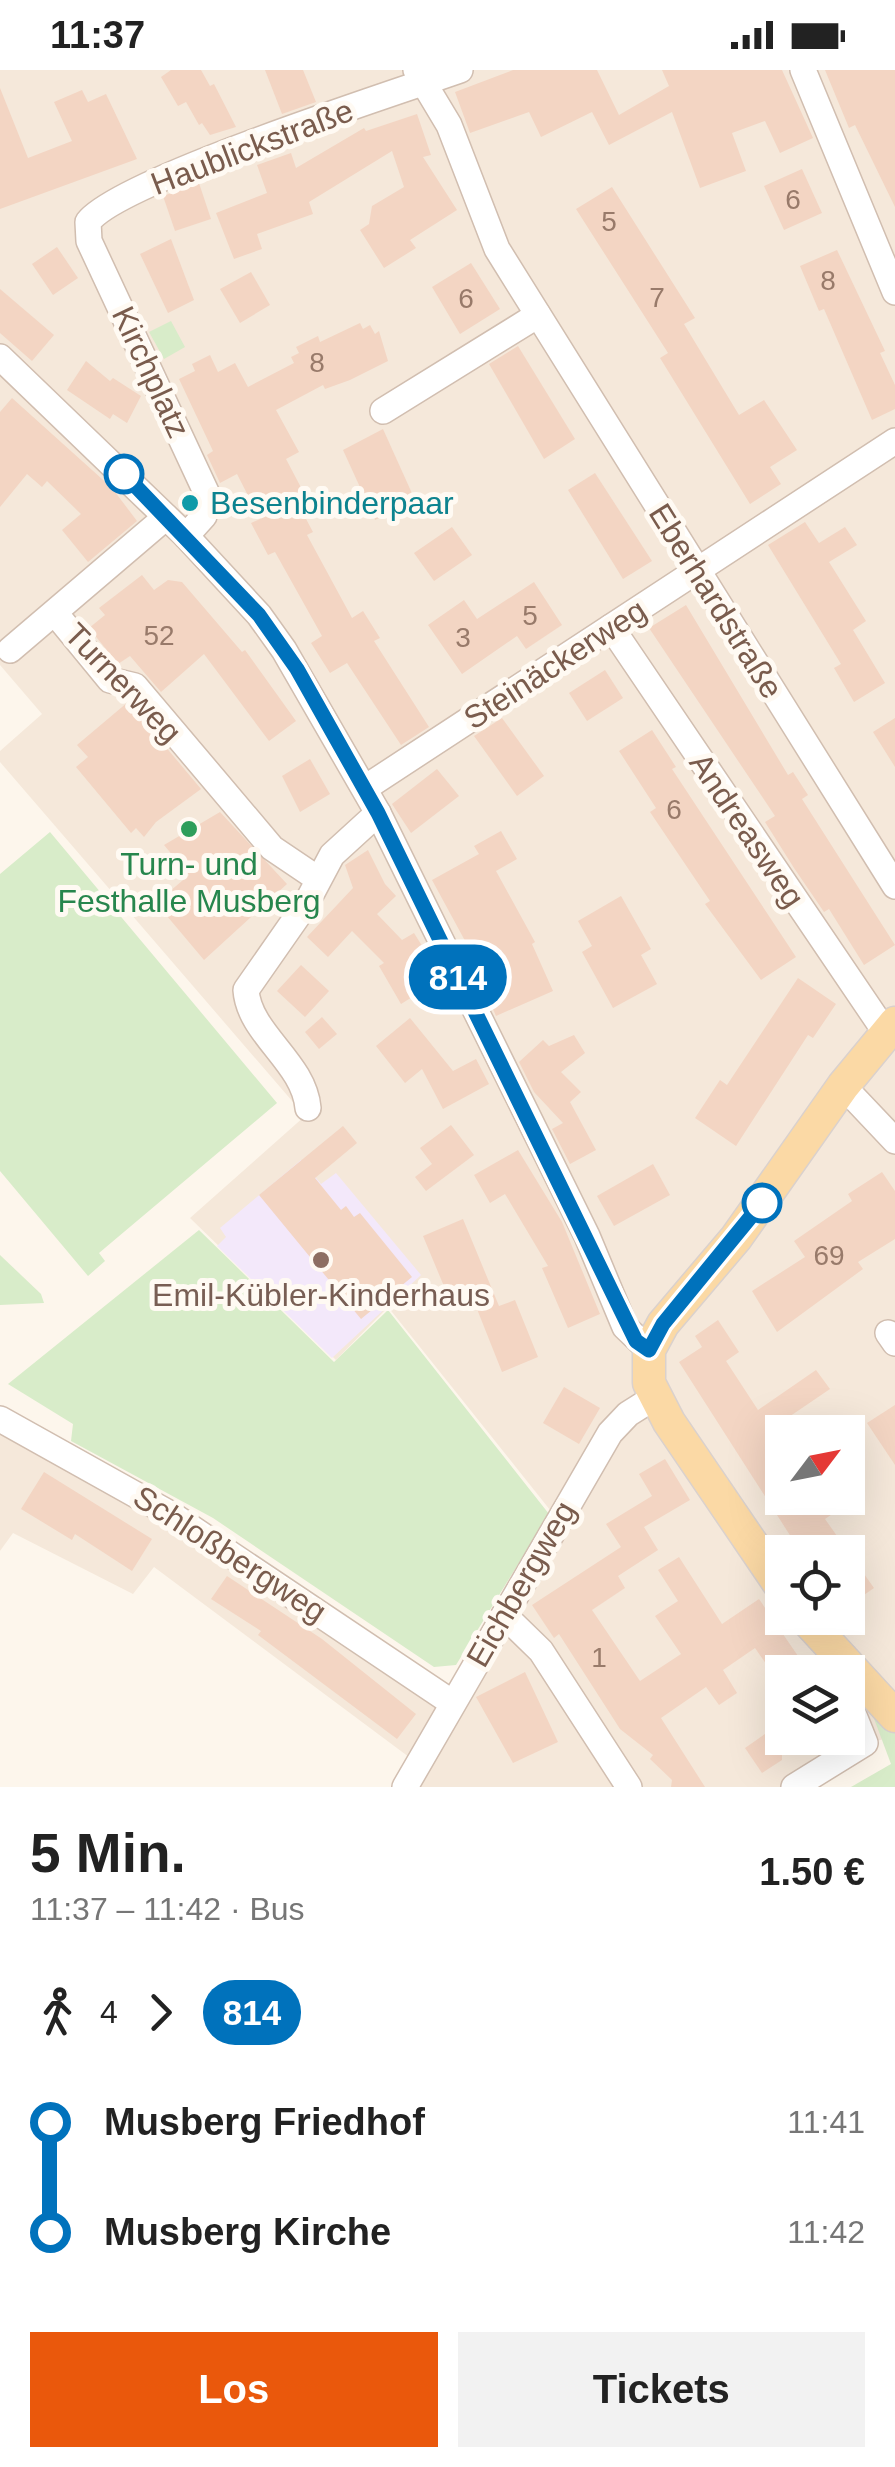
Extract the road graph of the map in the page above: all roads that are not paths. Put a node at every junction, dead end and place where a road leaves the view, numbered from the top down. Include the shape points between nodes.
1 (460, 70) edge
2 (802, 70) edge
3 (421, 76) edge
4 (102, 206) joint
5 (895, 292) edge
6 (538, 315) junction
7 (0, 357) edge
8 (383, 411) dead end
9 (895, 441) edge
10 (166, 517) junction
11 (186, 536) junction
12 (698, 570) junction
13 (55, 613) junction
14 (611, 626) junction
15 (10, 650) dead end
16 (365, 788) junction
17 (378, 813) junction
18 (318, 880) junction
19 (895, 886) edge
20 (890, 1028) edge
21 (842, 1086) junction
22 (308, 1108) dead end
23 (895, 1141) edge
24 (649, 1350) junction
25 (655, 1397) junction
26 (0, 1419) edge
27 (765, 1562) edge
28 (504, 1614) junction
29 (865, 1689) edge
30 (451, 1702) junction
31 (895, 1716) edge
32 (846, 1755) edge
33 (405, 1787) edge
34 (630, 1787) edge
35 (794, 1787) edge

1 - 3 street, Haublickstraße
2 - 5 street
3 - 4 street, Haublickstraße
3 - 6 street, Eberhardstraße via 448,125 488,232
4 - 11 street, Kirchplatz via 88,222 89,241 207,494 204,516
6 - 8 street
6 - 12 street, Eberhardstraße
7 - 10 street
9 - 12 street, Steinäckerweg
10 - 11 street
10 - 13 street
11 - 16 street via 272,632
12 - 14 street, Steinäckerweg
12 - 19 street, Eberhardstraße
13 - 15 street
13 - 18 street, Turnerweg via 110,680 135,686 272,848
14 - 16 street, Steinäckerweg
14 - 20 street, Andreasweg
16 - 17 street
17 - 18 street via 332,855
17 - 24 street via 587,1236 625,1327
18 - 22 street via 246,990 302,1084
20 - 21 main road
21 - 23 street
21 - 24 main road
24 - 25 main road via 646,1370
25 - 27 main road
25 - 28 street, Eichbergweg via 610,1434
26 - 30 street, Schloßbergweg via 172,1514
28 - 30 street, Eichbergweg
28 - 34 street via 541,1651
29 - 31 main road
30 - 33 street, Eichbergweg
32 - 35 street

